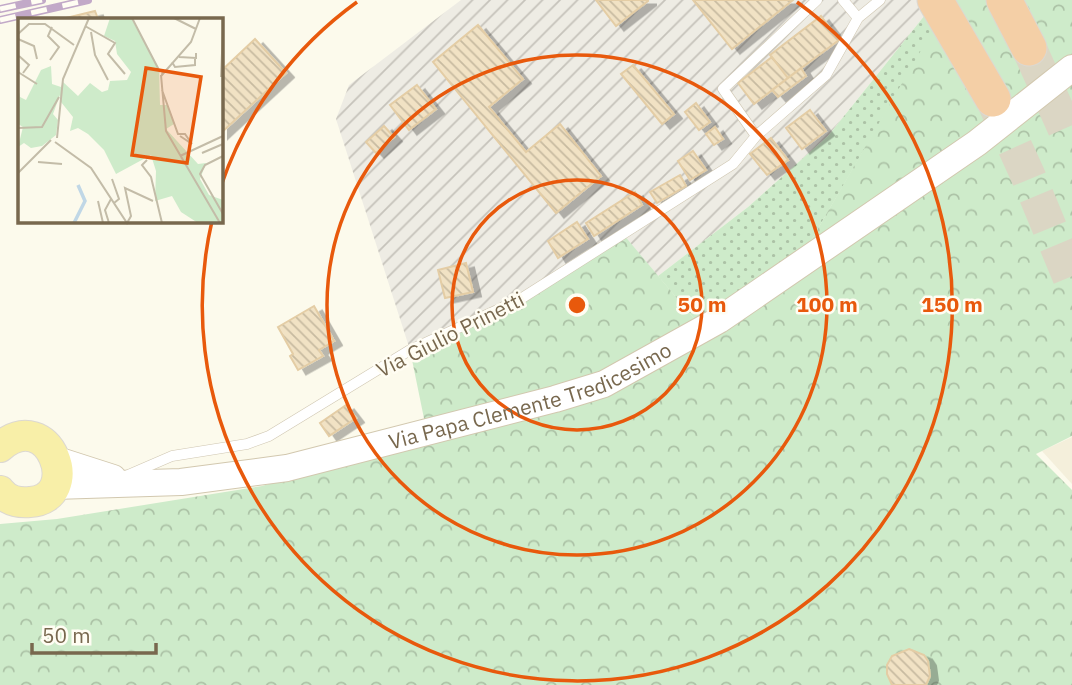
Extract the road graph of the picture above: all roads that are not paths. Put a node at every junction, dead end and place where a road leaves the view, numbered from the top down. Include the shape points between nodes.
1 (817, 0) edge
2 (843, 0) edge
3 (880, 0) edge
4 (935, 0) edge
5 (1004, 0) edge
6 (858, 18) junction
7 (1029, 47) tunnel mouth
8 (1065, 73) edge
9 (993, 99) tunnel mouth
10 (756, 136) junction
11 (4, 440) edge
12 (56, 473) junction
13 (123, 481) junction
14 (6, 501) edge

1 - 10 lane via 723,89
2 - 6 lane
3 - 6 lane
4 - 9 highway
5 - 7 highway
6 - 10 lane, Via Giulio Prinetti via 826,75
8 - 13 street, Via Papa Clemente Tredicesimo via 977,143 719,320 604,384 287,468 181,482
10 - 13 lane, Via Giulio Prinetti via 733,164 519,300 410,351 269,436 172,456
11 - 12 main road via 23,436 40,440 51,448
12 - 13 street, Via Papa Clemente Tredicesimo
12 - 14 main road via 46,496 35,502

